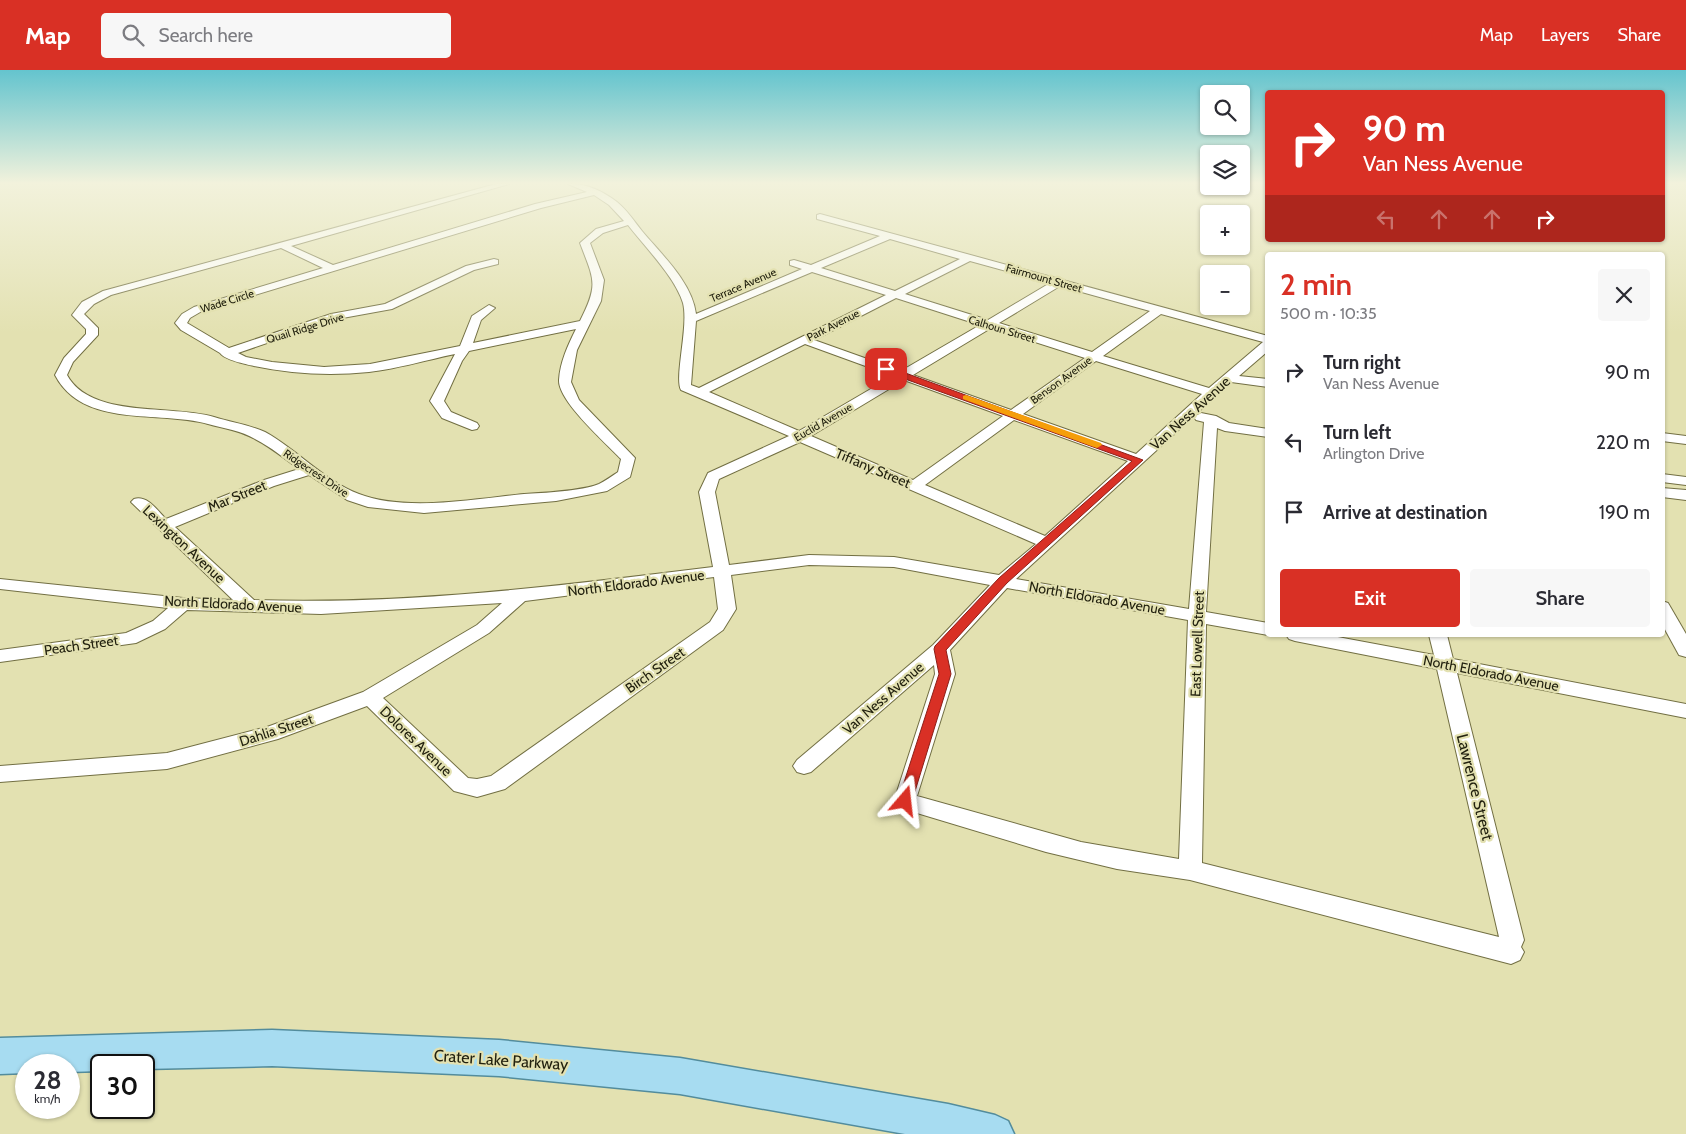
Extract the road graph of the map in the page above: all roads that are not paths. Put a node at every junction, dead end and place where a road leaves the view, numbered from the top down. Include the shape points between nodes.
1 (323, 234) edge
2 (446, 234) edge
3 (595, 234) edge
4 (639, 234) edge
5 (880, 234) edge
6 (888, 236) junction
7 (282, 245) junction
8 (969, 258) junction
9 (494, 262) dead end
10 (794, 263) dead end
11 (332, 268) junction
12 (811, 269) junction
13 (1058, 283) junction
14 (894, 295) junction
15 (489, 308) dead end
16 (1159, 310) junction
17 (690, 320) junction
18 (583, 324) junction
19 (988, 324) junction
20 (1265, 339) edge
21 (804, 340) junction
22 (1265, 347) edge
23 (465, 348) junction
24 (226, 353) junction
25 (1093, 357) junction
26 (902, 375) junction
27 (1228, 378) junction
28 (1265, 383) edge
29 (698, 393) junction
30 (1211, 393) junction
31 (1014, 415) junction
32 (1188, 415) junction
33 (1211, 419) junction
34 (1265, 421) edge
35 (472, 426) dead end
36 (1265, 433) edge
37 (1665, 436) edge
38 (799, 437) junction
39 (1686, 440) edge
40 (1138, 460) junction
41 (311, 470) junction
42 (713, 476) joint
43 (1665, 478) edge
44 (1686, 481) edge
45 (915, 485) junction
46 (1665, 492) edge
47 (1686, 495) edge
48 (139, 502) dead end
49 (165, 525) junction
50 (1048, 543) junction
51 (722, 572) junction
52 (1003, 581) junction
53 (0, 584) edge
54 (520, 596) junction
55 (183, 604) junction
56 (250, 606) junction
57 (1665, 612) edge
58 (1197, 616) junction
59 (1265, 629) edge
60 (1305, 637) edge
61 (1438, 637) edge
62 (940, 649) junction
63 (1686, 651) edge
64 (0, 656) edge
65 (1445, 665) junction
66 (370, 697) junction
67 (1686, 710) edge
68 (804, 766) dead end
69 (0, 774) edge
70 (462, 785) joint
71 (1190, 870) junction
72 (0, 1056) edge
73 (996, 1134) edge

1 - 7 street
2 - 11 street, Wade Circle
3 - 18 street via 585,243 599,280 596,300
4 - 17 street via 676,281 688,302
5 - 6 street, Fairmount Street
6 - 8 street, Fairmount Street
6 - 12 street, Terrace Avenue
7 - 11 street
7 - 41 street, Ridgecrest Drive via 126,287 92,300 81,308 78,316 92,328 92,335 68,361 61,375 67,387 81,399 98,406 207,419 259,435
8 - 13 street, Fairmount Street
8 - 14 street, Park Avenue
9 - 24 street, Quail Ridge Drive via 470,268 388,307 335,316
10 - 12 street, Calhoun Street
11 - 24 street, Wade Circle via 198,309 186,316 181,323 184,328
12 - 14 street, Calhoun Street
12 - 17 street, Terrace Avenue
13 - 16 street, Fairmount Street
13 - 19 street, Euclid Avenue
14 - 19 street, Calhoun Street
14 - 21 street, Park Avenue
15 - 23 street via 476,318
16 - 20 street, Fairmount Street
16 - 25 street, Benson Avenue
17 - 29 street via 684,382 686,387
18 - 23 street, Wade Circle
18 - 41 street, Ridgecrest Drive via 571,350 565,382 573,401 628,458 625,474 602,488 556,496 424,508 373,504 352,498
19 - 25 street, Calhoun Street
19 - 26 street, Euclid Avenue
21 - 26 street
21 - 29 street, Park Avenue
22 - 27 street, Van Ness Avenue
23 - 24 street, Wade Circle via 370,368 324,371 272,366
23 - 35 street via 437,401 440,411 449,418
25 - 30 street, Calhoun Street
25 - 31 street, Benson Avenue
26 - 31 street
26 - 38 street, Euclid Avenue
27 - 28 street
27 - 30 street, Van Ness Avenue
29 - 38 street, Tiffany Street
30 - 32 street, Van Ness Avenue
31 - 40 street
31 - 45 street, Benson Avenue
32 - 33 street
32 - 40 street, Van Ness Avenue
33 - 34 street via 1225,415
33 - 36 street via 1225,427
33 - 58 street, East Lowell Street
37 - 39 street
38 - 42 street, Euclid Avenue
38 - 45 street, Tiffany Street
40 - 50 street, Van Ness Avenue
41 - 49 street, Mar Street via 269,483
42 - 51 street, Birch Street via 707,492
43 - 44 street
45 - 50 street, Tiffany Street
46 - 47 street
48 - 49 street, Lexington Avenue
49 - 56 street, Lexington Avenue
50 - 52 street, Van Ness Avenue
51 - 52 street, North Eldorado Avenue via 810,560 894,562
51 - 54 street, North Eldorado Avenue
51 - 70 street, Birch Street via 727,609 717,626 497,783 477,788
52 - 58 street, North Eldorado Avenue
52 - 62 street, Van Ness Avenue
53 - 55 street, North Eldorado Avenue
54 - 56 street, North Eldorado Avenue via 321,608
54 - 66 street, Dahlia Street via 483,629
55 - 56 street, North Eldorado Avenue
55 - 64 street, Peach Street via 160,625 130,639
57 - 63 street
58 - 59 street, North Eldorado Avenue
58 - 71 street, East Lowell Street
60 - 65 street, North Eldorado Avenue
61 - 65 street, Lawrence Street
62 - 68 street, Van Ness Avenue
62 - 71 street via 945,674 905,801 1057,847 1152,866
65 - 67 street, North Eldorado Avenue
65 - 71 street, Lawrence Street via 1512,946
66 - 69 street, Dahlia Street via 271,734 166,761
66 - 70 street, Dolores Avenue
72 - 73 main road, Crater Lake Parkway via 272,1048 499,1058 680,1076

